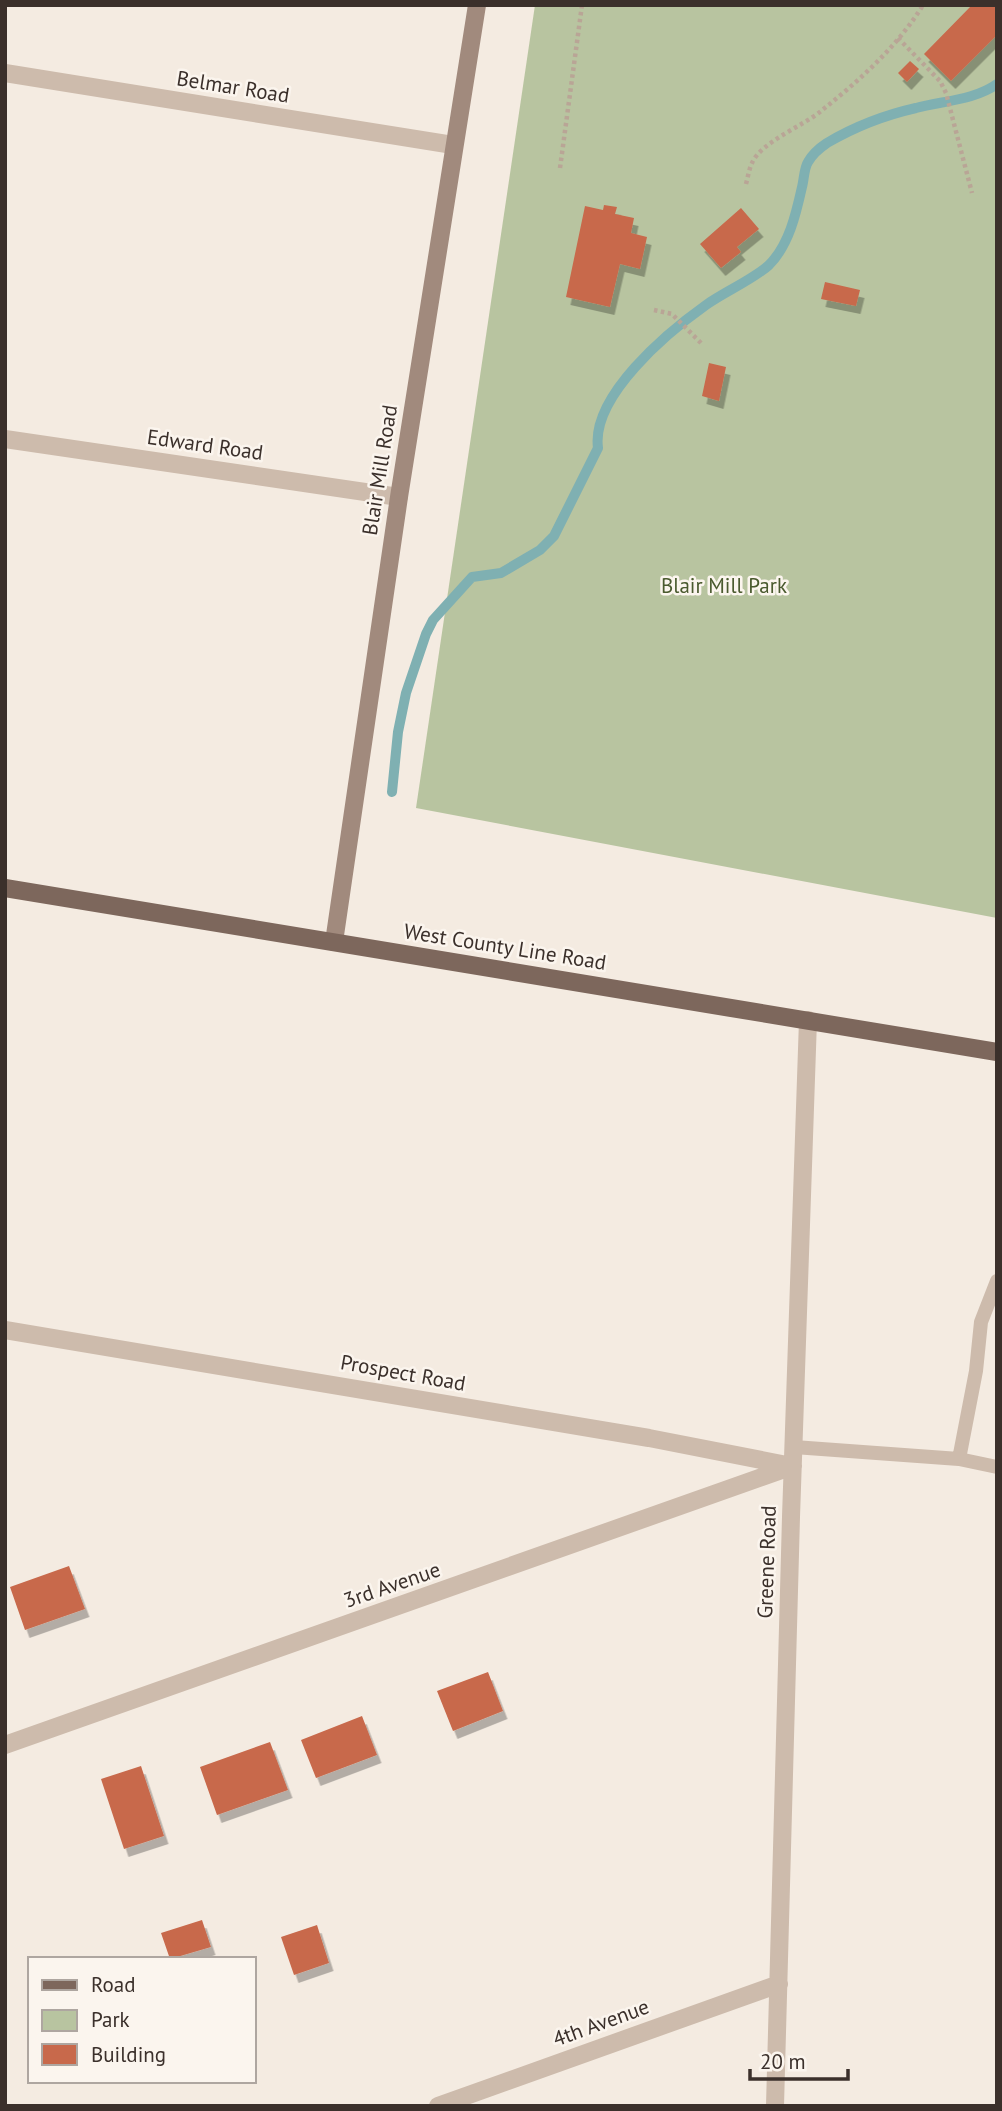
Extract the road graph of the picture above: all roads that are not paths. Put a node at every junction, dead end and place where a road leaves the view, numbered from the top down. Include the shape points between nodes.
1 (477, 5) edge
2 (5, 73) edge
3 (453, 145) junction
4 (5, 439) edge
5 (399, 497) junction
6 (5, 888) edge
7 (334, 942) junction
8 (807, 1020) junction
9 (997, 1052) edge
10 (997, 1281) edge
11 (5, 1330) edge
12 (793, 1447) junction
13 (959, 1460) junction
14 (793, 1466) junction
15 (997, 1467) edge
16 (5, 1745) edge
17 (779, 1984) junction
18 (439, 2106) edge
19 (775, 2106) edge

1 - 3 main road, Blair Mill Road
2 - 3 street, Belmar Road
3 - 5 main road, Blair Mill Road
4 - 5 street, Edward Road
5 - 7 main road, Blair Mill Road
6 - 7 main road, West County Line Road
7 - 8 main road, West County Line Road
8 - 9 main road, West County Line Road
8 - 12 street, Greene Road
10 - 13 lane via 981,1322
11 - 14 street, Prospect Road
12 - 13 lane
12 - 14 street, Greene Road
13 - 15 lane
14 - 16 street, 3rd Avenue
14 - 17 street, Greene Road
17 - 18 street, 4th Avenue
17 - 19 street, Greene Road

